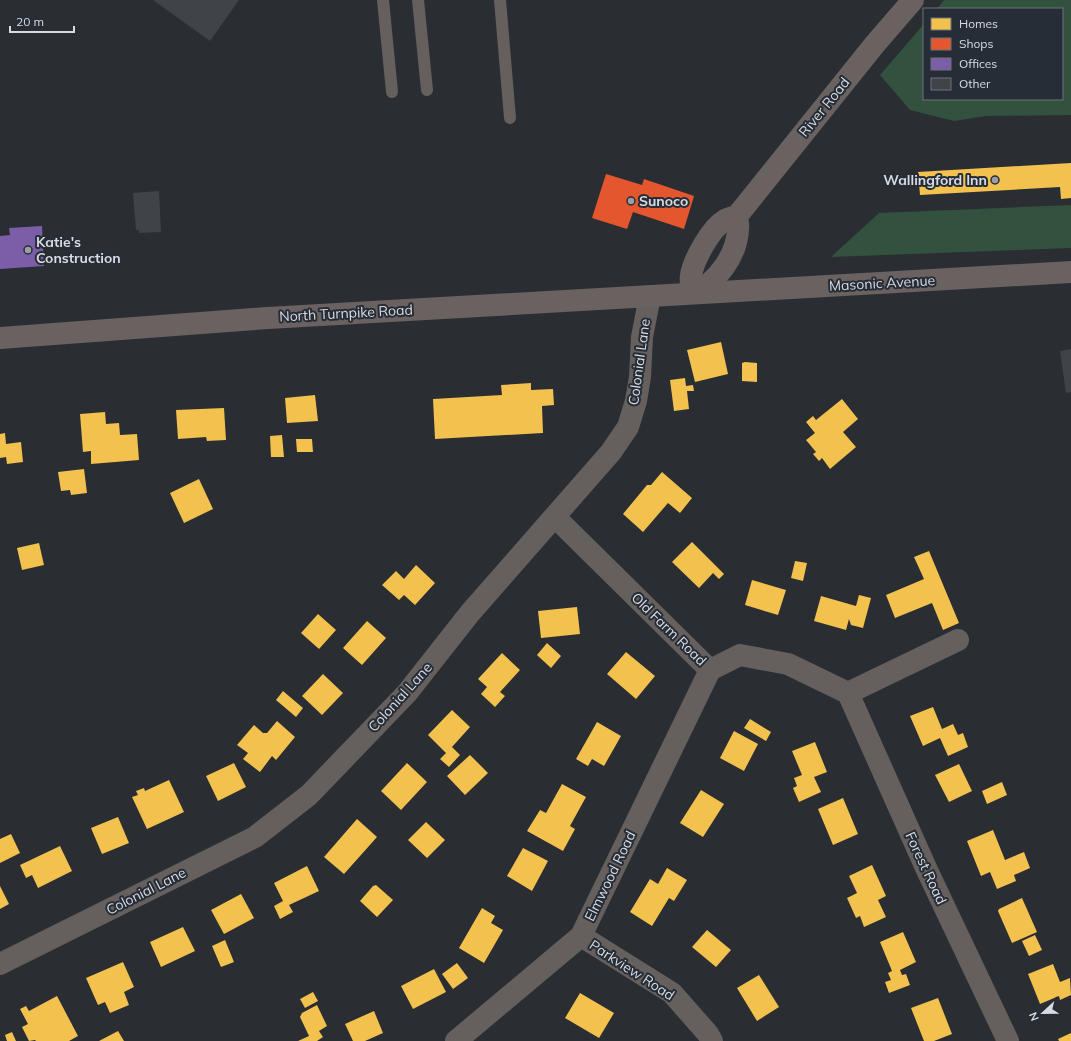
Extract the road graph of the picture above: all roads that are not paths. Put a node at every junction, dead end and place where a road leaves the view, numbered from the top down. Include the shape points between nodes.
1 (383, 0) edge
2 (418, 0) edge
3 (500, 0) edge
4 (913, 0) edge
5 (427, 90) dead end
6 (392, 92) dead end
7 (510, 118) dead end
8 (1071, 272) edge
9 (692, 293) junction
10 (650, 296) junction
11 (0, 338) edge
12 (554, 517) junction
13 (958, 640) dead end
14 (710, 670) junction
15 (848, 693) junction
16 (581, 936) junction
17 (0, 964) edge
18 (456, 1041) edge
19 (712, 1041) edge
20 (1008, 1041) edge

1 - 6 lane
2 - 5 lane
3 - 7 lane
4 - 9 main road, River Road via 737,216 719,224 709,237 696,258 691,274
8 - 9 main road, Masonic Avenue
9 - 10 main road, North Turnpike Road
10 - 11 main road, North Turnpike Road via 268,318
10 - 12 street, Colonial Lane via 642,337 636,401 628,427 611,452
12 - 14 street, Old Farm Road
12 - 17 street, Colonial Lane via 470,613 407,693 309,795 255,837
13 - 15 street
14 - 15 street, Old Farm Road via 740,655 788,664
14 - 16 street, Elmwood Road
15 - 20 street, Forest Road via 926,868
16 - 18 street, Elmwood Road
16 - 19 street, Parkview Road via 672,993

